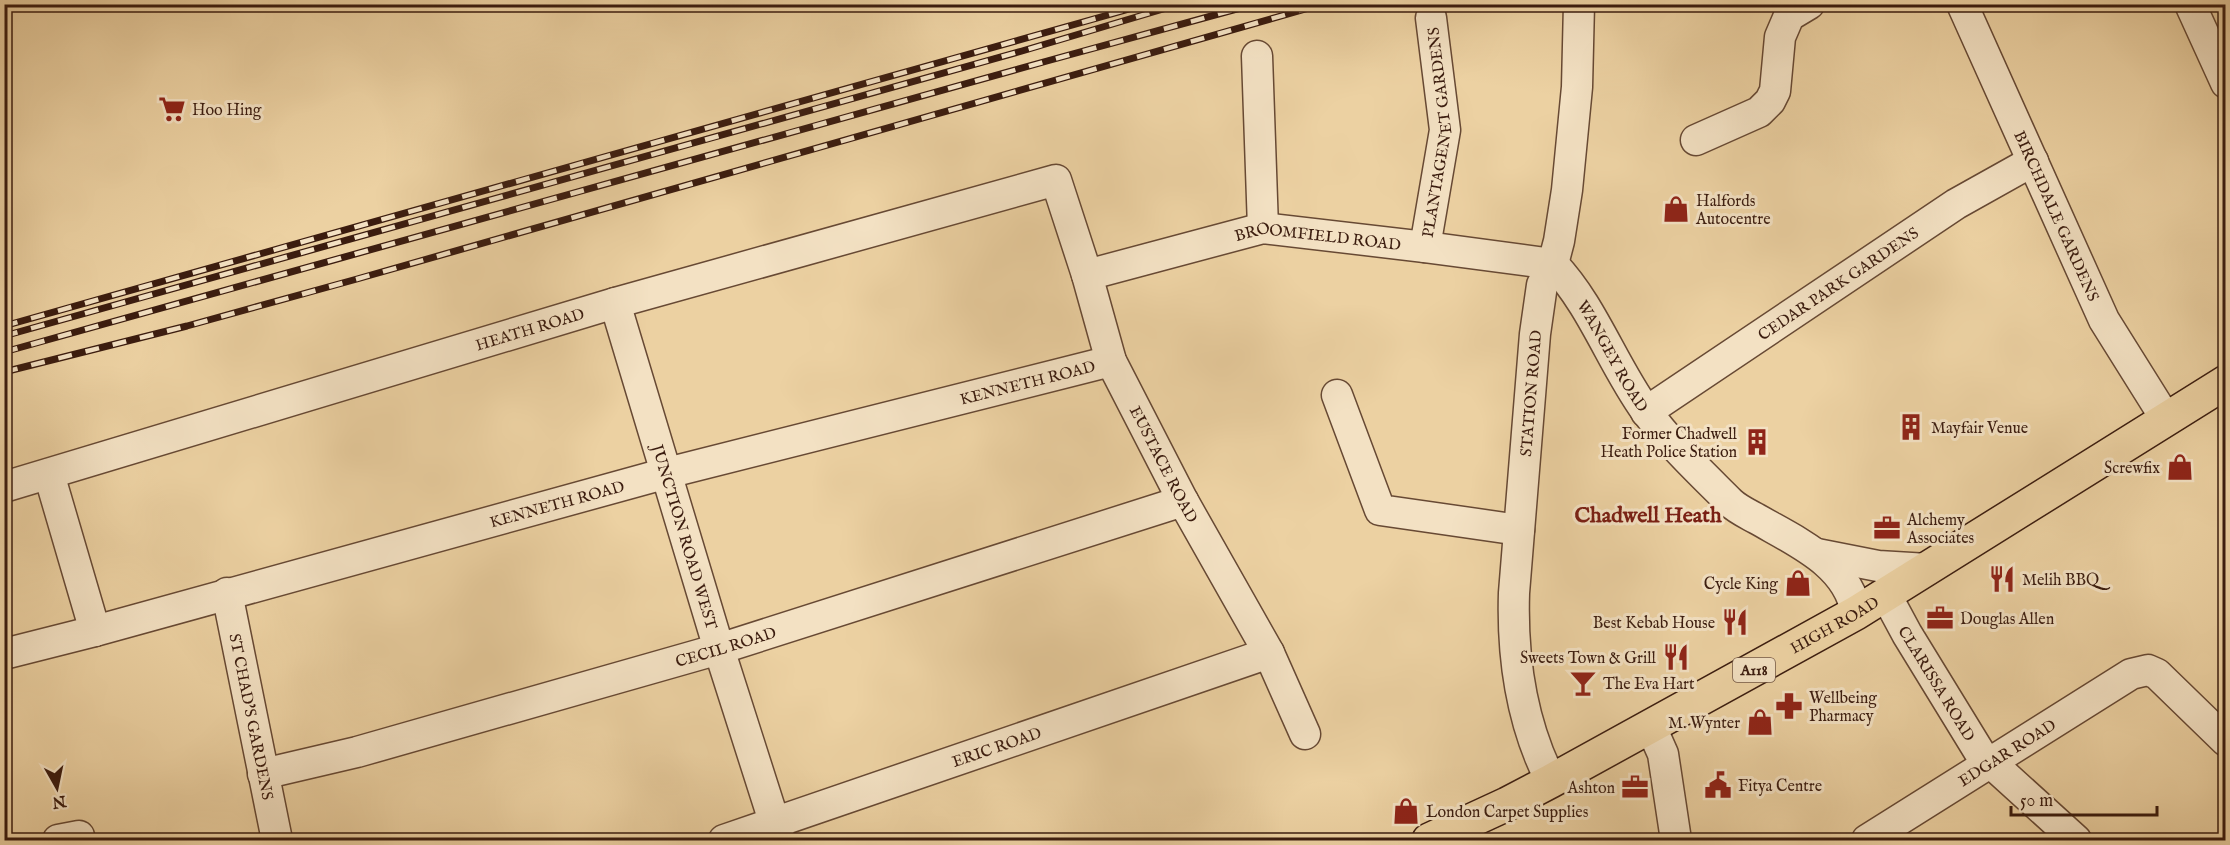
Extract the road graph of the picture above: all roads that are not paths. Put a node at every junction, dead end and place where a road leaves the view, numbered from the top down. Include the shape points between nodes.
1 (1579, 4) edge
2 (1809, 4) edge
3 (1962, 4) edge
4 (2190, 4) edge
5 (1431, 18) dead end
6 (1257, 56) dead end
7 (2226, 83) edge
8 (1696, 140) dead end
9 (2033, 160) junction
10 (1056, 180) joint
11 (1263, 228) junction
12 (1425, 247) junction
13 (1553, 264) junction
14 (1087, 275) junction
15 (615, 303) junction
16 (1588, 312) junction
17 (1539, 313) junction
18 (1110, 361) junction
19 (2226, 382) edge
20 (1337, 395) dead end
21 (1646, 412) junction
22 (2166, 419) junction
23 (667, 473) junction
24 (49, 474) junction
25 (4, 487) edge
26 (1184, 501) junction
27 (1519, 530) junction
28 (1817, 554) junction
29 (1928, 569) junction
30 (227, 593) junction
31 (1886, 595) junction
32 (1856, 613) junction
33 (95, 631) junction
34 (719, 649) junction
35 (1269, 653) junction
36 (4, 654) edge
37 (1652, 728) junction
38 (1305, 734) dead end
39 (2226, 741) edge
40 (1990, 761) junction
41 (263, 774) junction
42 (1551, 781) junction
43 (777, 832) edge
44 (58, 840) edge
45 (79, 840) edge
46 (277, 840) edge
47 (724, 840) edge
48 (1429, 840) edge
49 (1676, 840) edge
50 (1867, 840) edge
51 (2076, 840) edge

1 - 13 street, STATION ROAD via 1577,87 1567,190
2 - 8 street via 1789,16 1780,37 1775,91 1770,101 1759,112
3 - 9 street, BIRCHDALE GARDENS
4 - 7 street
5 - 12 street, PLANTAGENET GARDENS via 1445,130
6 - 11 street
9 - 21 street, CEDAR PARK GARDENS via 1956,204
9 - 22 street, BIRCHDALE GARDENS via 2104,320
10 - 14 street, EUSTACE ROAD
10 - 15 street, HEATH ROAD
11 - 12 street, BROOMFIELD ROAD
11 - 14 street, BROOMFIELD ROAD
12 - 13 street, BROOMFIELD ROAD
13 - 16 street, WANGEY ROAD via 1571,283
13 - 17 street, STATION ROAD via 1542,285
14 - 18 street, EUSTACE ROAD
15 - 23 street, JUNCTION ROAD WEST
15 - 24 street, HEATH ROAD
16 - 17 street via 1552,308
16 - 21 street, WANGEY ROAD
17 - 27 street, STATION ROAD via 1534,334
18 - 23 street, KENNETH ROAD
18 - 26 street, EUSTACE ROAD
19 - 22 main road, HIGH ROAD / A118
20 - 27 street via 1380,510
21 - 28 street, WANGEY ROAD via 1732,504
22 - 29 main road, HIGH ROAD / A118
23 - 30 street, KENNETH ROAD
23 - 34 street, JUNCTION ROAD WEST
24 - 25 street, HEATH ROAD
24 - 33 street
26 - 34 street, CECIL ROAD
26 - 35 street, EUSTACE ROAD
27 - 42 street, STATION ROAD via 1515,655 1534,743
28 - 29 street, WANGEY ROAD via 1878,566
28 - 32 street, WANGEY ROAD via 1848,588
29 - 31 main road, HIGH ROAD / A118
30 - 33 street, KENNETH ROAD
30 - 41 street, ST CHAD'S GARDENS
31 - 32 main road, HIGH ROAD / A118
31 - 40 street, CLARISSA ROAD via 1980,753
32 - 37 main road, HIGH ROAD / A118
33 - 36 street, KENNETH ROAD
34 - 41 street, CECIL ROAD via 357,752
34 - 43 street, JUNCTION ROAD WEST
35 - 38 street, EUSTACE ROAD
35 - 43 street, ERIC ROAD
37 - 42 main road, HIGH ROAD / A118
37 - 49 street via 1663,754
39 - 40 street, EDGAR ROAD via 2157,674 2148,670 2131,675
40 - 50 street, EDGAR ROAD
40 - 51 street, CLARISSA ROAD
41 - 46 street, ST CHAD'S GARDENS
42 - 48 main road, HIGH ROAD / A118
43 - 47 street, ERIC ROAD
44 - 45 street via 79,836

